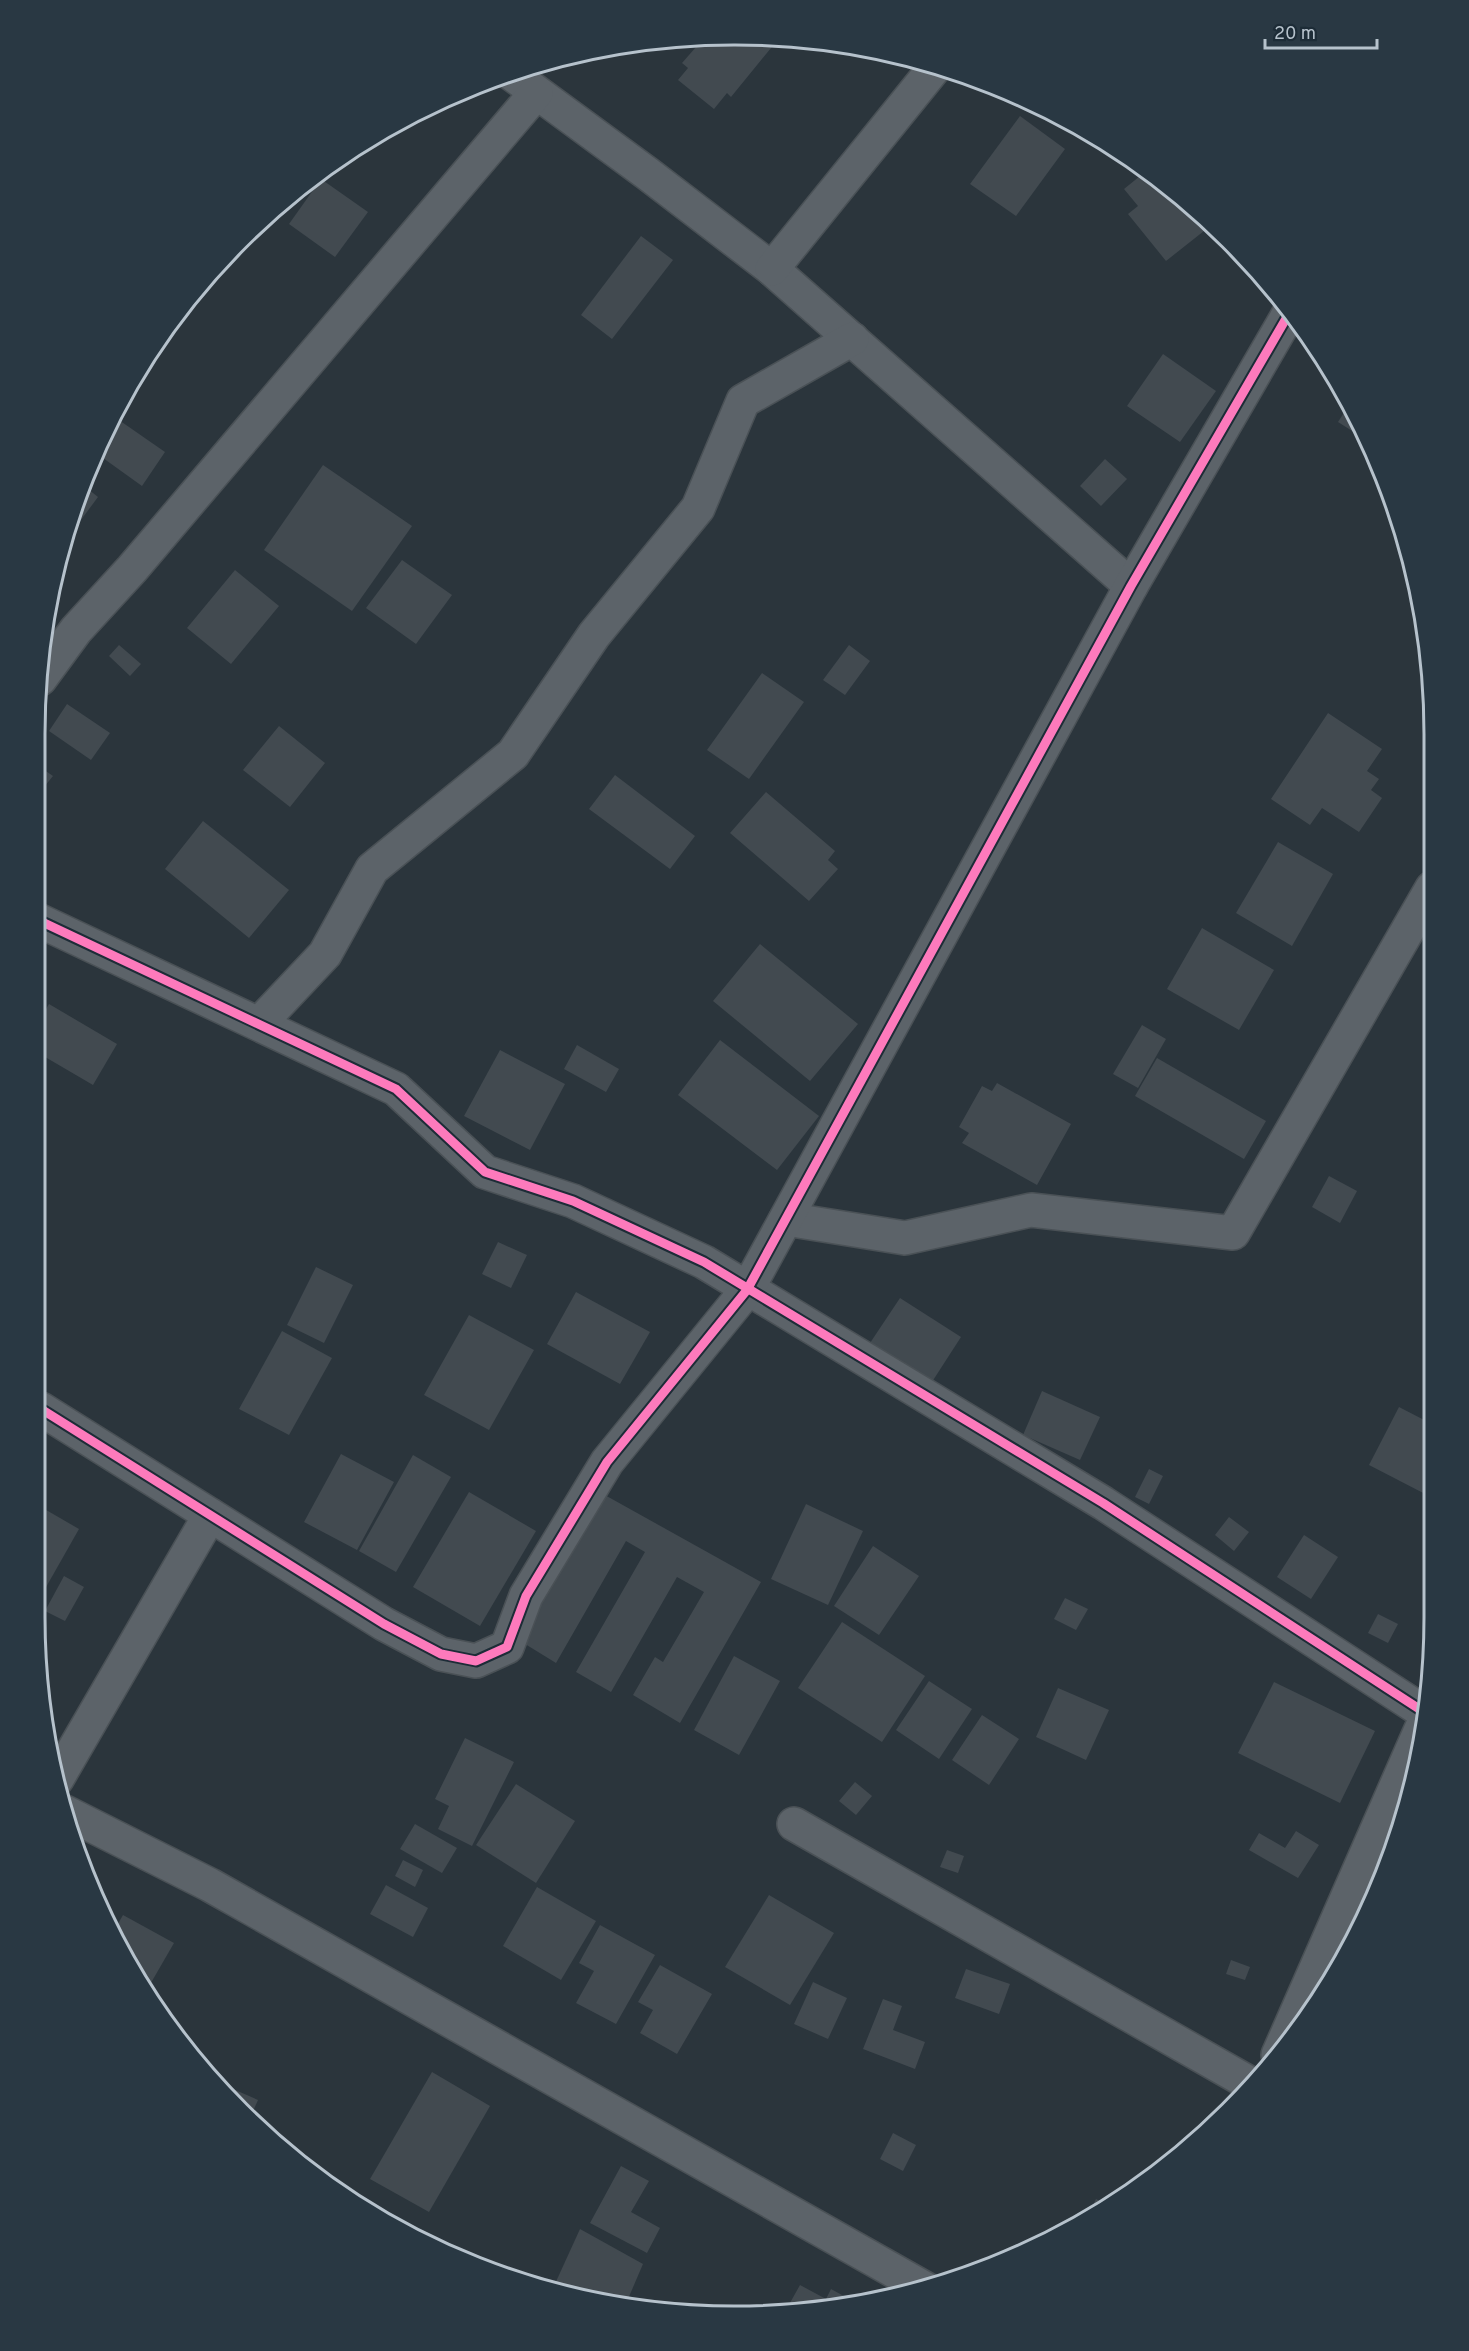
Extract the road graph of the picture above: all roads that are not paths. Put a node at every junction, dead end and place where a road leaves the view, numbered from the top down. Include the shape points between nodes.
1 (930, 74) edge
2 (520, 80) edge
3 (536, 93) junction
4 (772, 269) junction
5 (1285, 320) edge
6 (852, 339) junction
7 (1131, 586) junction
8 (48, 668) edge
9 (1424, 902) edge
10 (45, 923) edge
11 (259, 1024) junction
12 (786, 1219) junction
13 (747, 1290) junction
14 (45, 1412) edge
15 (210, 1515) junction
16 (1417, 1710) edge
17 (1411, 1750) edge
18 (62, 1770) edge
19 (75, 1817) edge
20 (794, 1824) dead end
21 (1293, 2021) edge
22 (1244, 2080) edge
23 (915, 2283) edge

1 - 4 street
2 - 3 street
3 - 4 street
3 - 8 street via 76,630
4 - 6 street
5 - 7 street
6 - 7 street
6 - 11 street via 743,401 698,508 594,635 513,753 372,869 325,954
7 - 12 street
9 - 12 street via 1233,1233 1031,1210 905,1238
10 - 11 street
11 - 13 street via 396,1089 485,1172 573,1202 704,1262
12 - 13 street
13 - 15 street via 607,1462 526,1596 507,1647 476,1661 441,1654 384,1624
13 - 16 street via 1103,1503
14 - 15 street
15 - 18 street
17 - 21 street
19 - 23 street via 210,1885
20 - 22 street

